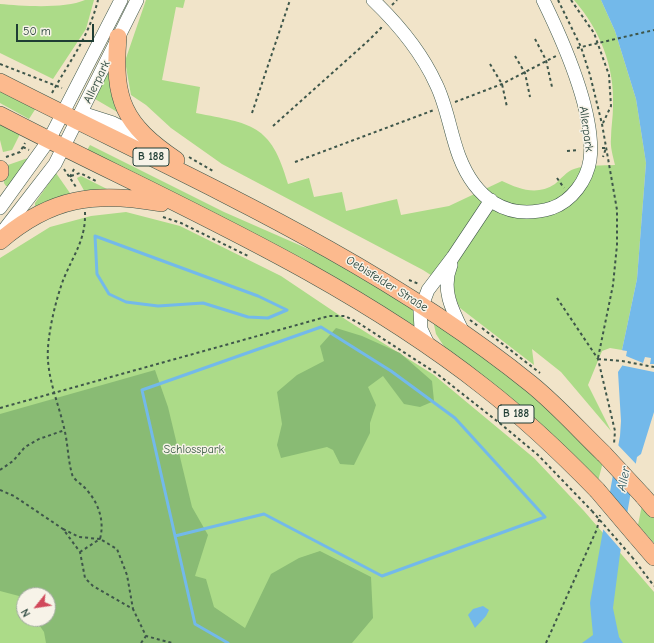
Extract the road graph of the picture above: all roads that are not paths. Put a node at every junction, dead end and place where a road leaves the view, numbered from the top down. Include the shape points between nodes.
1 (121, 0) edge
2 (137, 0) edge
3 (372, 0) edge
4 (543, 0) edge
5 (118, 37) junction
6 (0, 82) edge
7 (62, 113) junction
8 (0, 115) edge
9 (77, 120) junction
10 (49, 140) junction
11 (153, 143) junction
12 (64, 148) junction
13 (0, 169) edge
14 (0, 173) edge
15 (225, 193) junction
16 (490, 200) junction
17 (181, 207) junction
18 (0, 208) edge
19 (0, 235) edge
20 (0, 242) edge
21 (453, 257) junction
22 (422, 305) junction
23 (463, 332) junction
24 (429, 346) junction
25 (444, 358) junction
26 (649, 502) edge
27 (654, 557) edge

1 - 7 street, Allerpark
2 - 5 street, Allerpark
3 - 16 street, Allerpark via 412,43 427,65 442,99 465,170 474,185
4 - 16 street, Allerpark via 567,51 577,80 590,133 592,149 589,165 578,188 555,207 530,213 516,212
5 - 9 street, Allerpark
5 - 11 main road via 116,64 120,94 130,116
6 - 7 main road, B 188
7 - 9 main road, B 188
7 - 10 street, Allerpark
8 - 10 main road, B 188
9 - 11 street via 88,115 99,118
9 - 12 street, Allerpark
9 - 15 main road, Oebisfelder Straße / B 188
10 - 12 main road, B 188
10 - 18 street, Allerpark
11 - 15 main road
12 - 17 main road, B 188
12 - 19 street, Allerpark via 41,184
13 - 14 main road
15 - 22 main road, Oebisfelder Straße / B 188 via 316,241
16 - 21 street
17 - 20 main road via 112,196 82,198 53,207 14,229
17 - 24 main road, B 188 via 312,274
21 - 22 street via 428,290
21 - 23 street via 447,274 448,304
22 - 23 main road, Oebisfelder Straße / B 188
22 - 24 street via 421,324
22 - 25 street via 428,316 432,335
23 - 26 main road, Oebisfelder Straße / B 188, bridge via 533,385
24 - 25 main road, B 188
25 - 27 main road, B 188, bridge via 484,386 530,425 596,490

